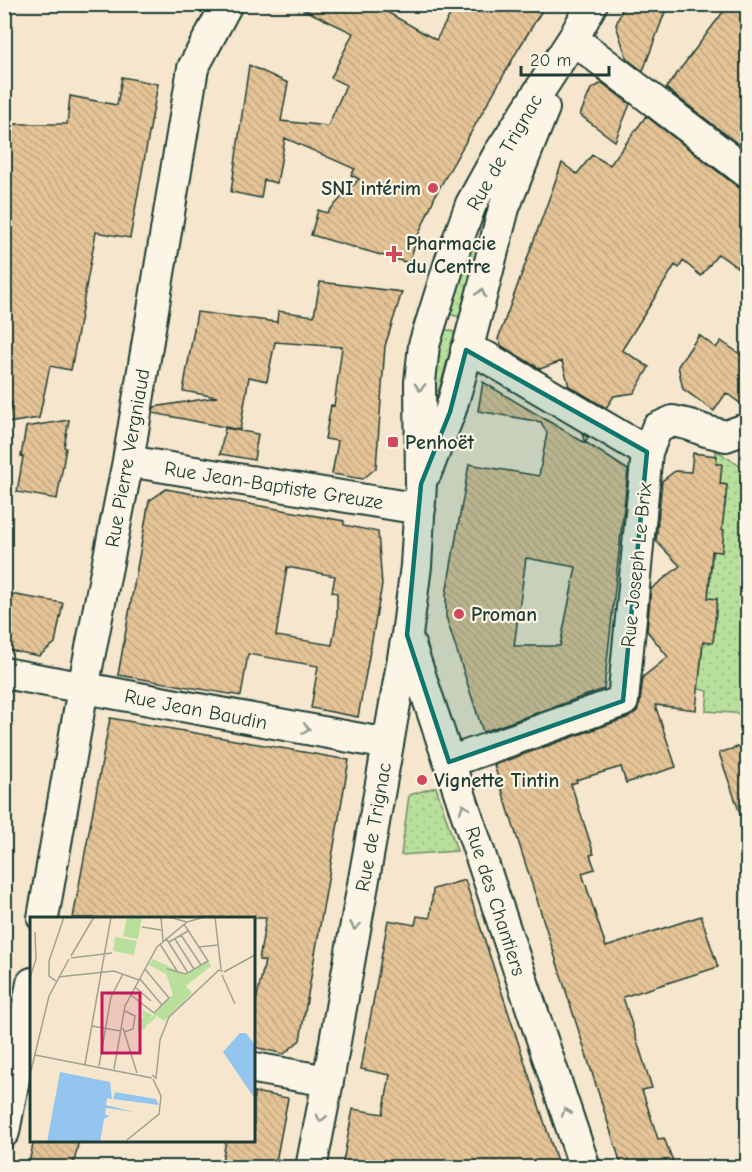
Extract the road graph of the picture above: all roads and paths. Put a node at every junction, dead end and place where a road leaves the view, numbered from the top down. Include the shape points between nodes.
1 (227, 4) edge
2 (592, 4) edge
3 (573, 39) junction
4 (747, 173) edge
5 (466, 350) junction
6 (747, 428) edge
7 (647, 452) junction
8 (128, 461) junction
9 (421, 496) junction
10 (406, 635) junction
11 (4, 673) edge
12 (83, 688) junction
13 (387, 744) junction
14 (449, 762) junction
15 (43, 917) edge
16 (30, 1006) edge
17 (28, 1028) edge
18 (255, 1068) edge
19 (328, 1081) junction
20 (4, 1132) edge
21 (311, 1167) edge
22 (585, 1167) edge

1 - 8 street, Rue Pierre Vergniaud via 193,68
2 - 3 street, Rue de Trignac
3 - 4 street
5 -> 3 street, Rue de Trignac via 504,208
3 -> 9 street, Rue de Trignac via 498,155 471,204 451,259 424,345 420,382
5 - 7 street via 486,357
5 - 9 street, Rue de Trignac
6 - 7 street via 726,436 673,421 657,428
7 - 14 street, Rue Joseph Le Brix via 623,701
8 - 9 street, Rue Jean-Baptiste Greuze
8 - 12 street, Rue Pierre Vergniaud
9 - 10 street, Rue de Trignac
10 - 13 street, Rue de Trignac
10 - 14 street, Rue des Chantiers
11 - 12 street, Rue Jean Baudin
12 -> 13 street, Rue Jean Baudin
12 - 15 street, Rue Pierre Vergniaud
13 -> 19 street, Rue de Trignac
22 -> 14 street, Rue des Chantiers
16 - 17 street
17 - 20 street
18 - 19 street
19 -> 21 street, Rue de Trignac

